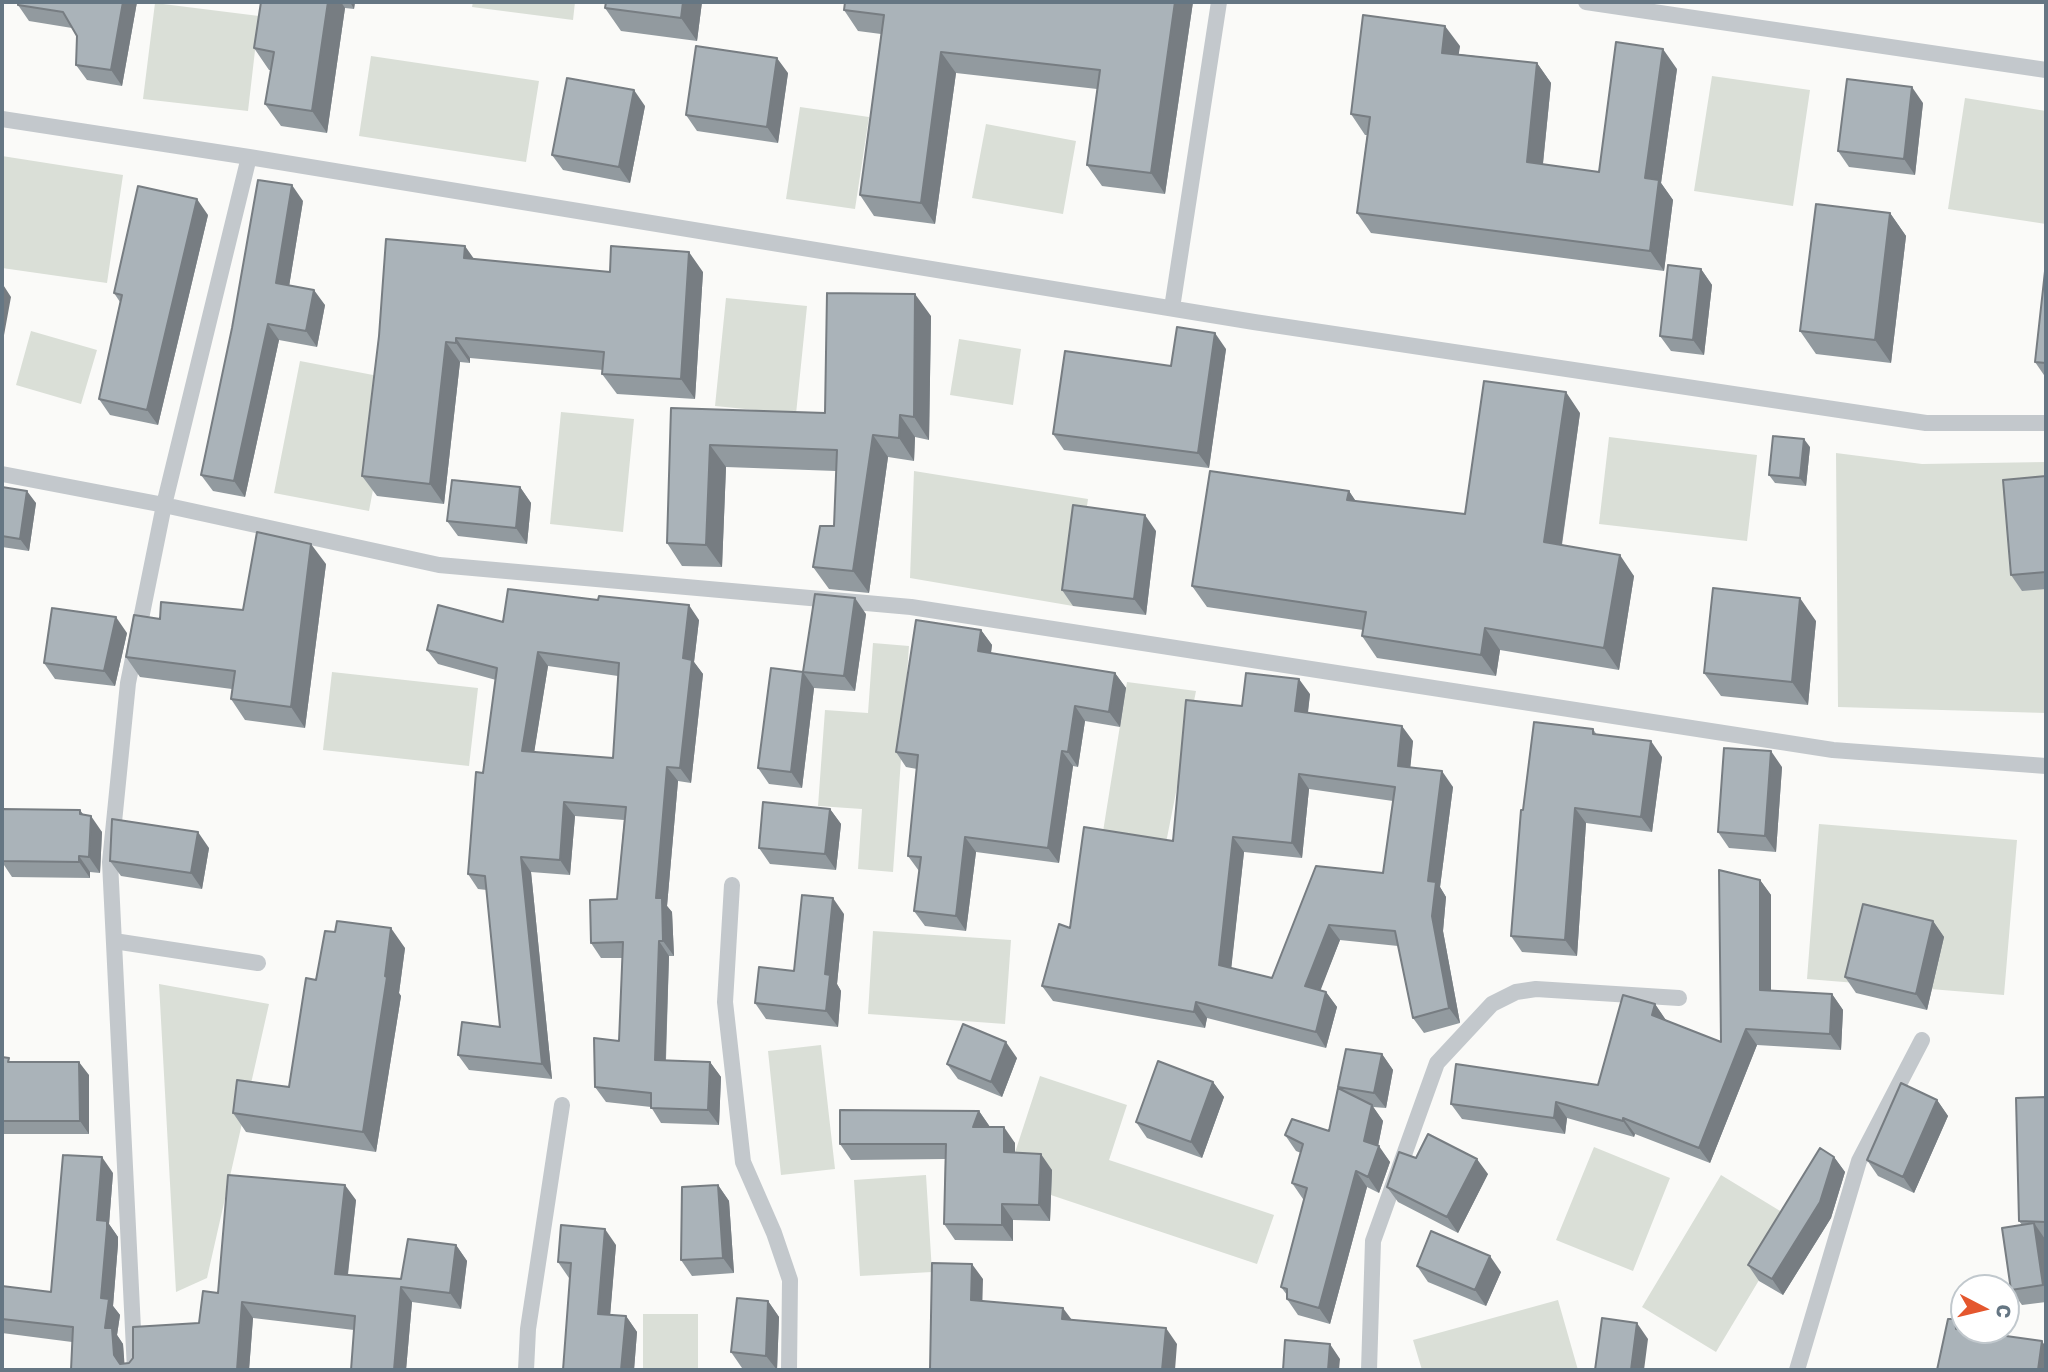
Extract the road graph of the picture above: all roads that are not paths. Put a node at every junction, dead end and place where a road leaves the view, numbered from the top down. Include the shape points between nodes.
1 (1219, 2) edge
2 (1586, 2) edge
3 (2046, 71) edge
4 (2, 120) edge
5 (249, 157) junction
6 (1172, 308) junction
7 (2046, 423) edge
8 (2, 474) edge
9 (164, 505) junction
10 (2046, 766) edge
11 (732, 885) dead end
12 (114, 941) junction
13 (258, 963) dead end
14 (1679, 998) dead end
15 (1922, 1040) dead end
16 (562, 1105) dead end
17 (135, 1370) edge
18 (526, 1370) edge
19 (789, 1370) edge
20 (1369, 1370) edge
21 (1797, 1370) edge

1 - 6 lane
2 - 3 lane
4 - 5 lane
5 - 6 lane
5 - 9 lane
6 - 7 lane via 1926,423
8 - 9 lane
9 - 10 lane via 439,565 911,607 1833,750
9 - 12 lane via 128,683 110,862
11 - 19 lane via 724,1002 743,1163 790,1280
12 - 13 lane
12 - 17 lane
14 - 20 lane via 1536,989 1516,992 1492,1004 1437,1063 1373,1241
15 - 21 lane via 1859,1161
16 - 18 lane via 528,1329

